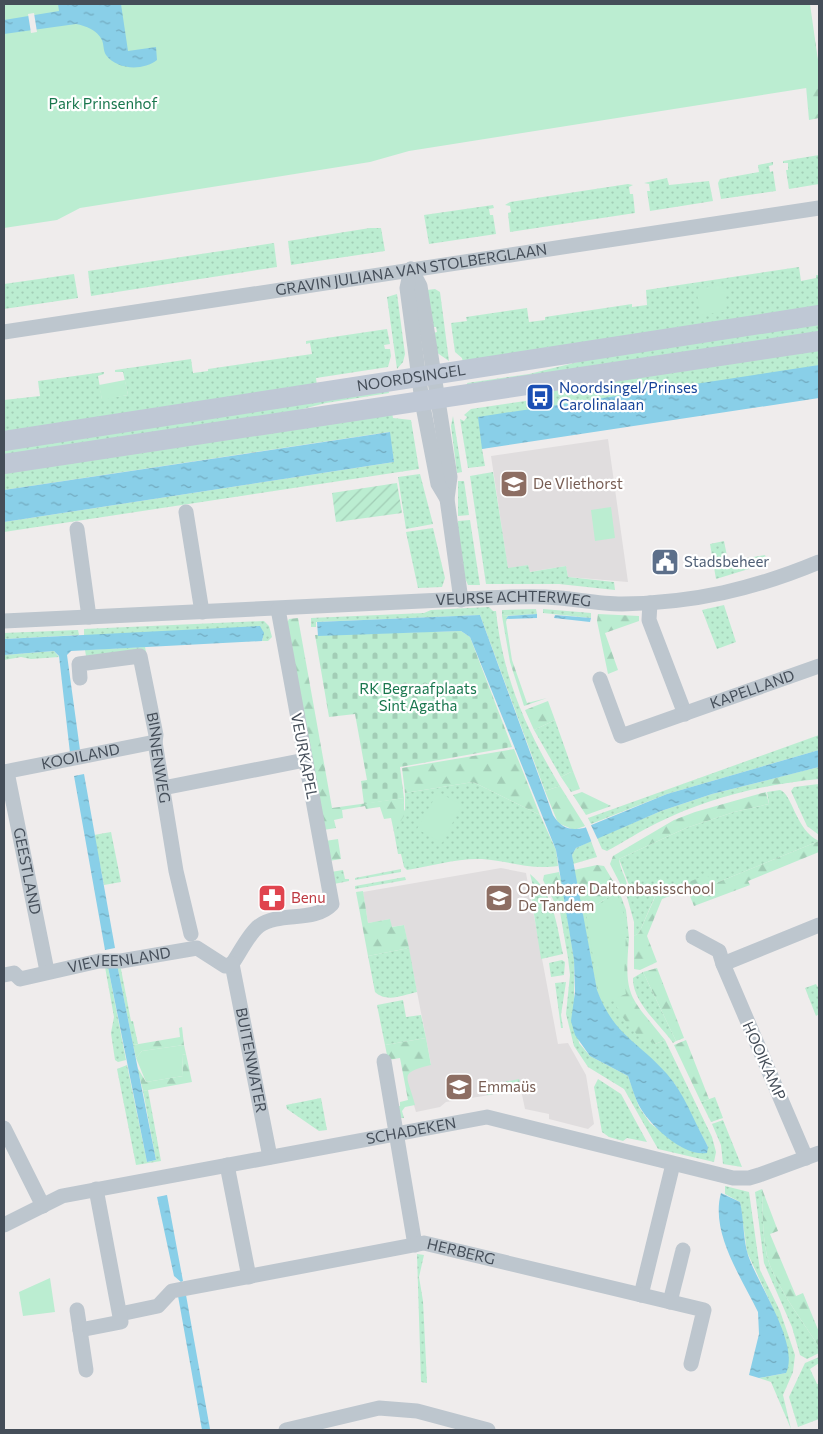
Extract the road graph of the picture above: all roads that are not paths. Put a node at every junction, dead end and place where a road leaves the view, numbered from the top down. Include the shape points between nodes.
1 (819, 208) edge
2 (411, 270) junction
3 (819, 315) edge
4 (4, 332) edge
5 (819, 341) edge
6 (426, 376) junction
7 (430, 400) junction
8 (4, 441) edge
9 (4, 464) edge
10 (186, 512) dead end
11 (77, 529) dead end
12 (819, 562) edge
13 (461, 600) junction
14 (650, 603) junction
15 (278, 609) junction
16 (202, 612) junction
17 (89, 617) junction
18 (4, 621) edge
19 (819, 666) edge
20 (80, 678) dead end
21 (600, 678) dead end
22 (685, 714) junction
23 (155, 742) junction
24 (306, 760) junction
25 (5, 772) edge
26 (163, 788) junction
27 (819, 925) edge
28 (191, 934) dead end
29 (693, 937) dead end
30 (232, 964) junction
31 (723, 964) junction
32 (47, 971) junction
33 (4, 975) edge
34 (384, 1061) dead end
35 (4, 1128) edge
36 (396, 1133) junction
37 (816, 1155) edge
38 (270, 1157) junction
39 (673, 1164) junction
40 (228, 1165) junction
41 (96, 1189) junction
42 (43, 1206) junction
43 (4, 1225) edge
44 (415, 1245) junction
45 (683, 1250) dead end
46 (249, 1277) junction
47 (641, 1295) junction
48 (670, 1302) junction
49 (77, 1310) dead end
50 (120, 1314) junction
51 (80, 1330) junction
52 (691, 1364) dead end
53 (86, 1370) dead end
54 (448, 1425) edge
55 (286, 1430) edge
56 (488, 1430) edge

1 - 2 street, GRAVIN JULIANA VAN STOLBERGLAAN
2 - 4 street, GRAVIN JULIANA VAN STOLBERGLAAN
2 - 6 street via 407,288
3 - 6 main road, NOORDSINGEL
5 - 7 main road, NOORDSINGEL
6 - 7 street
6 - 8 main road, NOORDSINGEL
7 - 9 main road, NOORDSINGEL
7 - 13 street via 450,477 447,499
10 - 16 street
11 - 17 street
12 - 14 street, VEURSE ACHTERWEG via 732,592 700,599
13 - 14 street, VEURSE ACHTERWEG via 546,597 620,604
13 - 15 street, VEURSE ACHTERWEG
14 - 22 street via 649,620
15 - 16 street, VEURSE ACHTERWEG
15 - 24 street, VEURKAPEL
16 - 17 street, VEURSE ACHTERWEG
17 - 18 street, VEURSE ACHTERWEG
19 - 22 street, KAPELLAND
20 - 23 street, BINNENWEG via 79,664 140,656
21 - 22 street, KAPELLAND via 621,736
23 - 25 street, KOOILAND
23 - 26 street, BINNENWEG
24 - 26 street
24 - 30 street, VEURKAPEL via 332,904 325,911 258,926
25 - 32 street, GEESTLAND
26 - 28 street, BINNENWEG
27 - 31 street
29 - 31 street, HOOIKAMP via 718,951
30 - 32 street, VIEVEENLAND via 225,966 197,948
30 - 38 street, BUITENWATER
31 - 37 street, HOOIKAMP
32 - 33 street, VIEVEENLAND via 20,979 14,973
34 - 36 street
35 - 42 street
36 - 38 street, SCHADEKEN
36 - 39 street, SCHADEKEN via 487,1117
36 - 44 street
37 - 39 street, SCHADEKEN via 749,1178 732,1178
38 - 40 street, SCHADEKEN
39 - 47 street
40 - 41 street, SCHADEKEN
40 - 46 street
41 - 42 street, SCHADEKEN via 62,1196
41 - 50 street
42 - 43 street, SCHADEKEN
44 - 46 street, HERBERG
44 - 47 street, HERBERG via 424,1243
45 - 48 street
46 - 50 street, HERBERG via 172,1290 158,1306
47 - 48 street, HERBERG
48 - 52 street, HERBERG via 704,1310
49 - 51 street
50 - 51 street, HERBERG via 122,1322
51 - 53 street
54 - 55 street via 418,1411 379,1408
54 - 56 street

